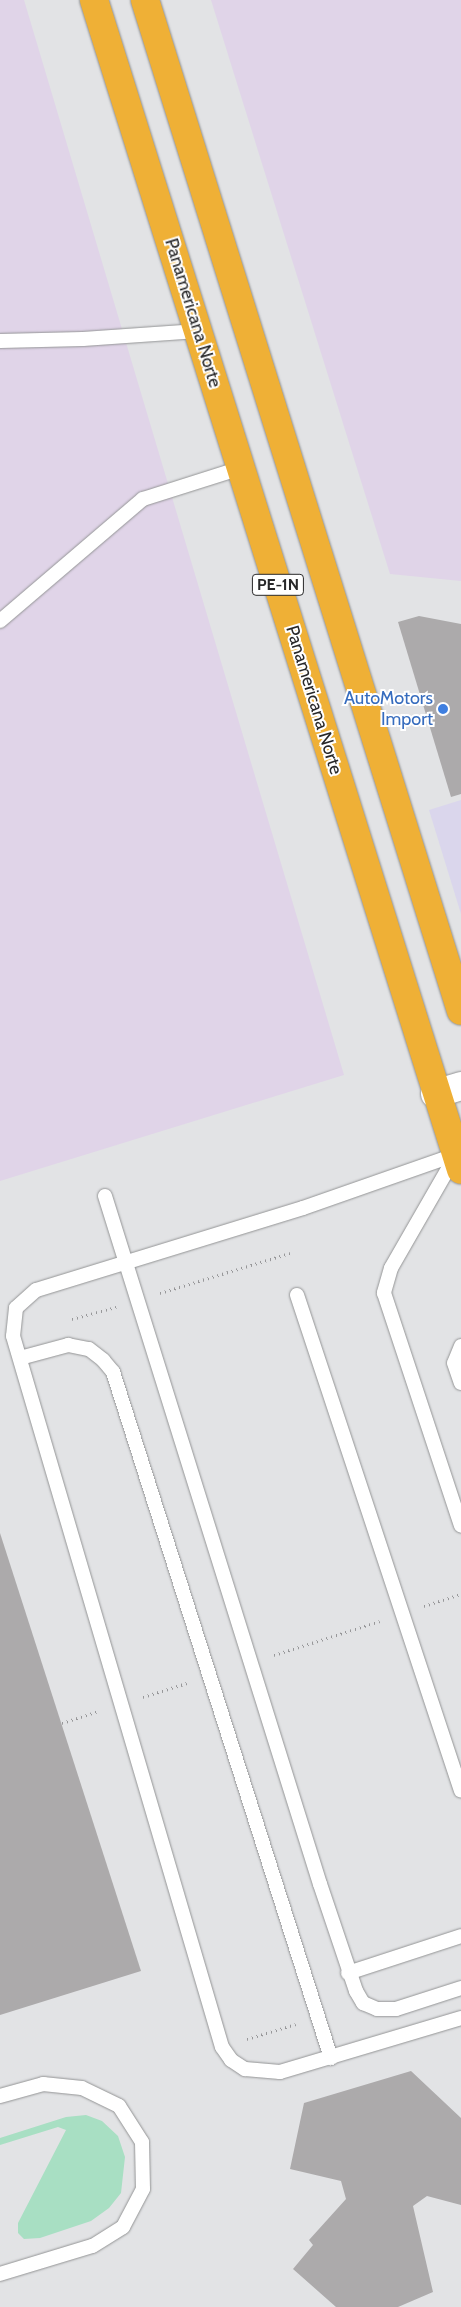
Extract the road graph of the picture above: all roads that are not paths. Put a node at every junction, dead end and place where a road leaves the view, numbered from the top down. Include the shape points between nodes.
1 (94, 0) edge
2 (145, 0) edge
3 (198, 331) junction
4 (0, 341) edge
5 (241, 468) junction
6 (0, 621) edge
7 (461, 1012) edge
8 (461, 1086) edge
9 (436, 1094) junction
10 (459, 1159) edge
11 (105, 1196) dead end
12 (126, 1261) junction
13 (297, 1295) dead end
14 (461, 1346) edge
15 (20, 1358) junction
16 (461, 1383) edge
17 (461, 1526) edge
18 (461, 1791) edge
19 (461, 1936) edge
20 (348, 1973) junction
21 (461, 1988) edge
22 (461, 2018) edge
23 (331, 2058) junction
24 (0, 2096) edge
25 (0, 2274) edge

1 - 3 highway, Panamericana Norte / PE-1N
2 - 7 highway, PE-1N
3 - 4 lane via 83,340
3 - 5 highway, Panamericana Norte / PE-1N
5 - 6 lane via 143,499
5 - 9 highway, Panamericana Norte / PE-1N
8 - 9 street
9 - 10 highway, Panamericana Norte / PE-1N
10 - 12 lane
10 - 17 lane via 391,1268 384,1293
11 - 12 lane
12 - 15 lane via 36,1290 16,1308 13,1336
12 - 20 lane
13 - 18 lane
14 - 16 lane via 454,1363
15 - 23 lane via 68,1345 89,1349 113,1372
15 - 23 lane via 222,2047 231,2060 245,2069 261,2072 280,2072
19 - 20 lane
20 - 21 lane via 363,2003 377,2009 396,2008
22 - 23 lane
24 - 25 lane via 43,2084 82,2088 119,2106 142,2142 143,2189 123,2227 92,2246

